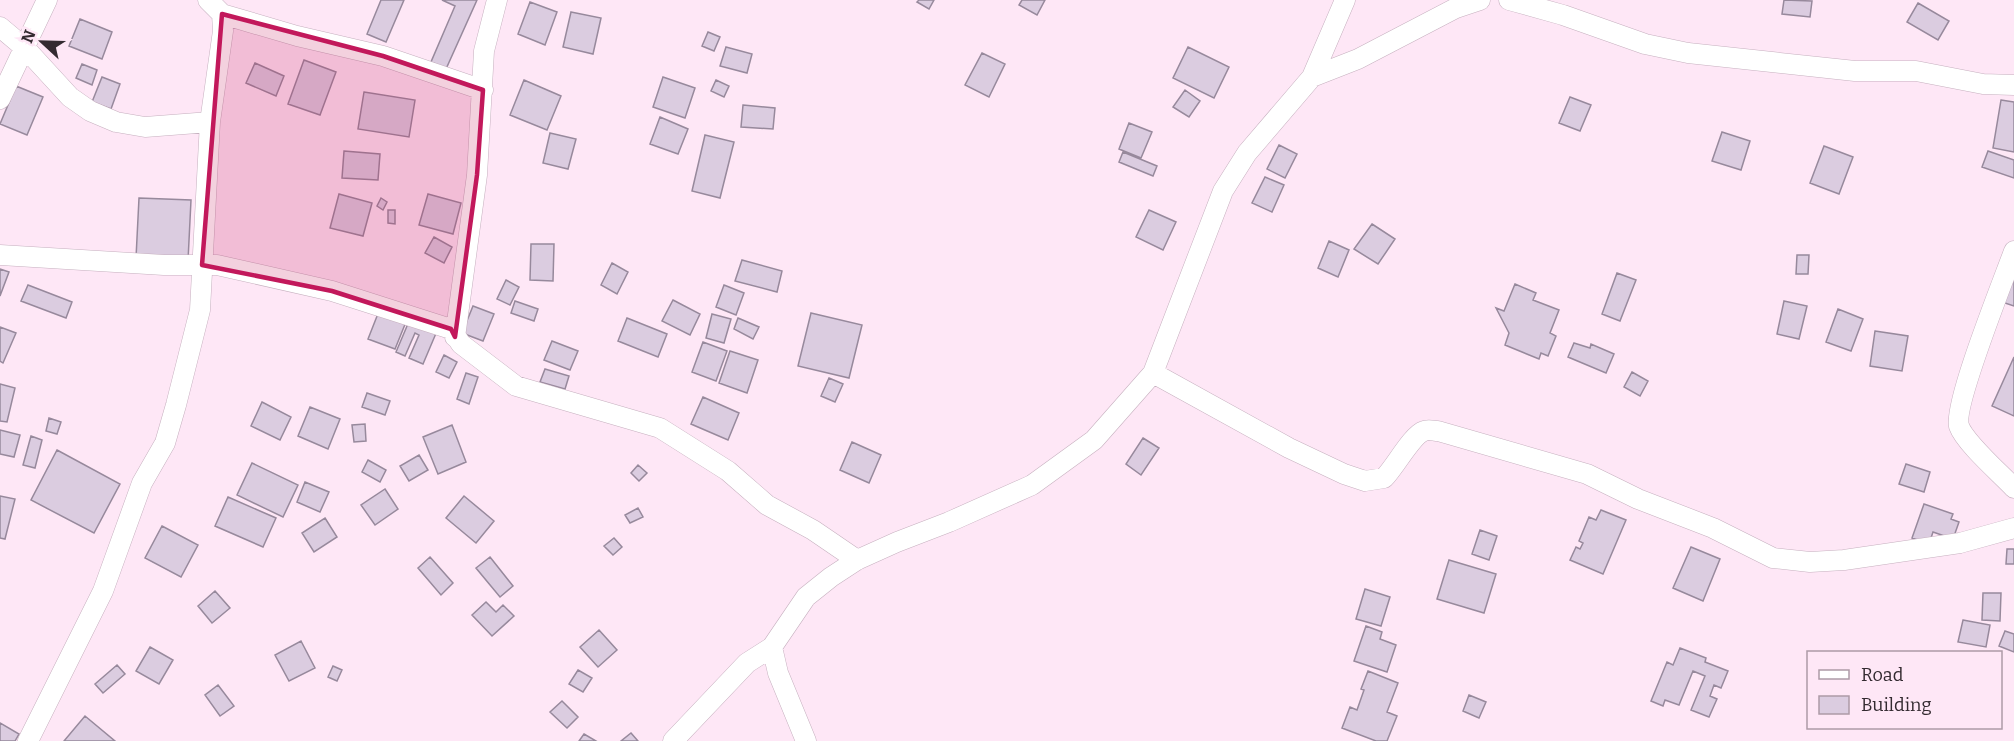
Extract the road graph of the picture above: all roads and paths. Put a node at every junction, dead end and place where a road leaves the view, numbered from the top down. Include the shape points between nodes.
1 (47, 0) edge
2 (497, 0) edge
3 (1345, 0) edge
4 (1480, 0) edge
5 (1509, 0) edge
6 (215, 7) edge
7 (0, 27) edge
8 (25, 48) junction
9 (1312, 77) junction
10 (2014, 85) edge
11 (483, 90) junction
12 (0, 99) edge
13 (210, 122) junction
14 (2014, 251) edge
15 (0, 255) edge
16 (202, 265) junction
17 (455, 337) junction
18 (1153, 373) junction
19 (2014, 488) edge
20 (2014, 528) edge
21 (857, 560) junction
22 (772, 646) junction
23 (28, 741) edge
24 (673, 741) edge
25 (806, 741) edge

1 - 8 street
2 - 11 street via 484,51
3 - 9 street
4 - 9 street
5 - 10 street via 1645,44 1688,53 1855,71 1916,71 1983,84
6 - 11 street via 297,36 383,56
6 - 13 street via 223,31
7 - 8 street
8 - 12 street
8 - 13 street via 70,97 107,118 145,127
9 - 18 street via 1247,153 1223,190
11 - 17 street via 477,176
13 - 16 street
14 - 19 street via 1966,384 1959,427
15 - 16 street
16 - 17 street via 332,291 451,329
16 - 23 street via 200,310 165,443 142,483 103,591
17 - 21 street via 516,386 660,428 728,471 767,505
18 - 20 street via 1289,448 1365,481 1384,478 1416,436 1425,430 1438,431 1587,474 1773,558 1810,562 1855,559 1960,543
18 - 21 street via 1094,440 1032,485
21 - 22 street via 806,597
22 - 24 street via 747,663
22 - 25 street via 778,673

